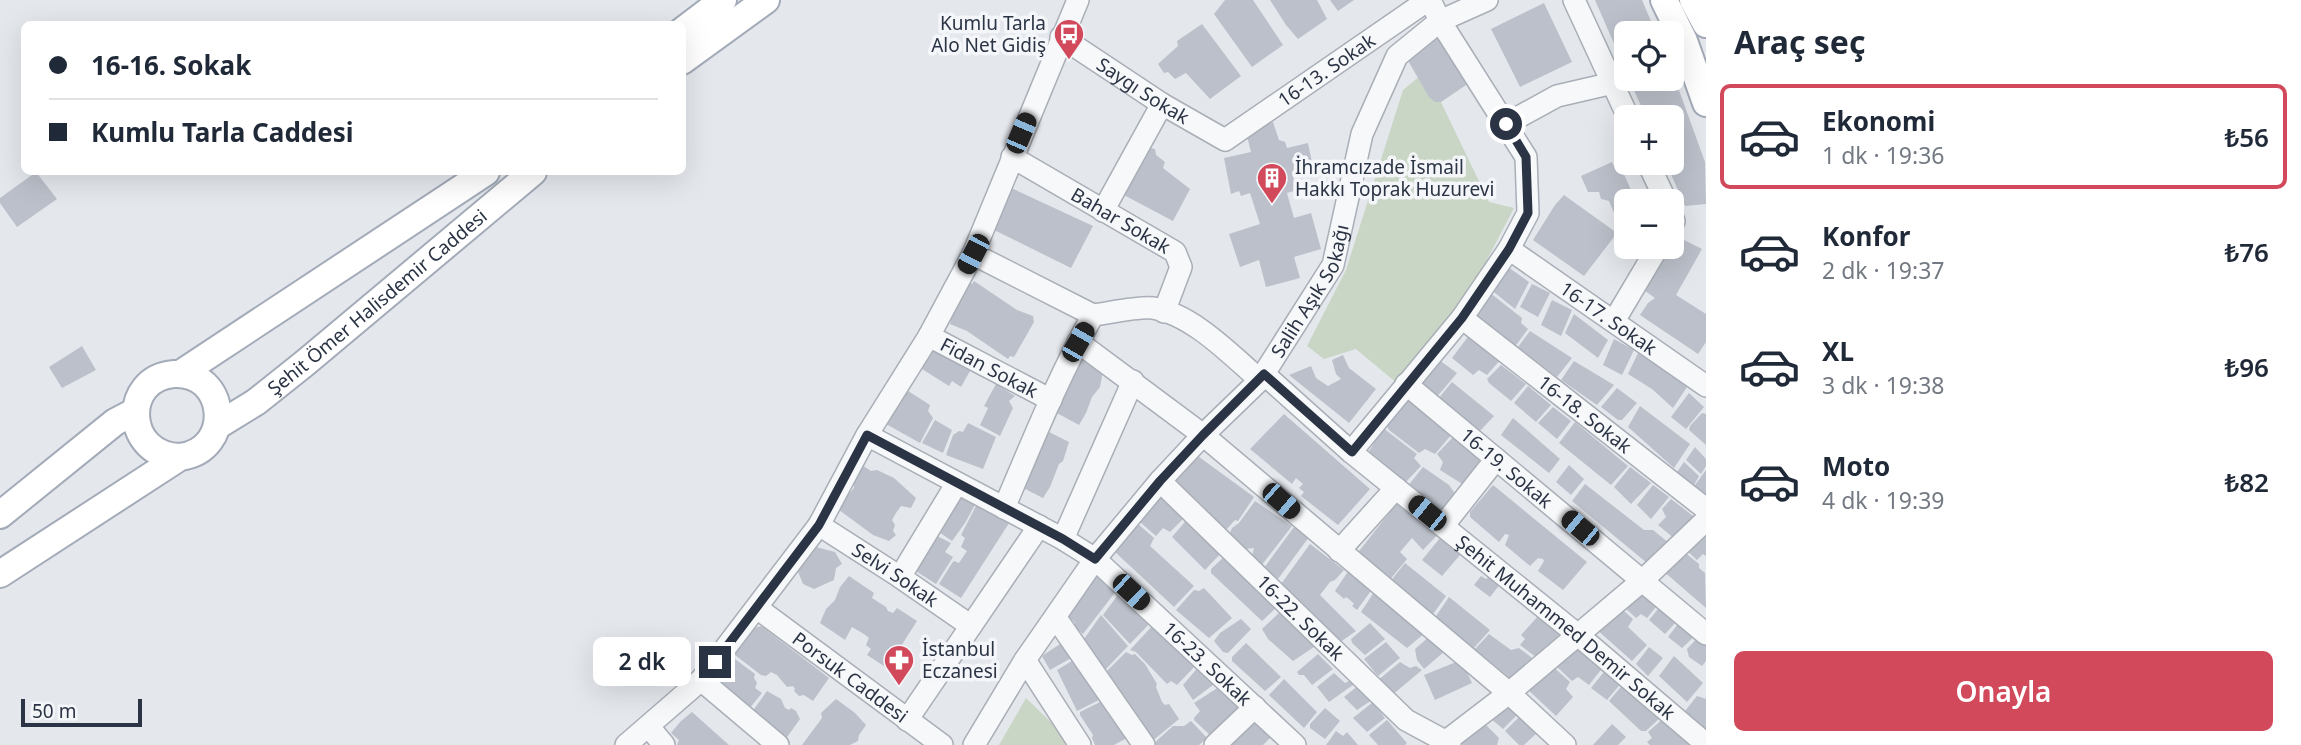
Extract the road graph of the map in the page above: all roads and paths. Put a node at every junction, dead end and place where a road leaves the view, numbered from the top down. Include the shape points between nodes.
1 (723, 0) edge
2 (766, 0) edge
3 (1078, 0) edge
4 (1429, 0) edge
5 (1487, 0) edge
6 (1574, 0) edge
7 (1664, 0) edge
8 (1693, 0) edge
9 (1440, 21) junction
10 (1706, 24) edge
11 (686, 27) edge
12 (1061, 37) junction
13 (686, 58) edge
14 (1613, 83) junction
15 (1706, 103) edge
16 (1162, 104) junction
17 (1623, 105) edge
18 (1506, 124) junction
19 (1225, 140) joint
20 (1012, 157) junction
21 (481, 175) edge
22 (529, 175) edge
23 (1103, 211) junction
24 (1509, 249) junction
25 (973, 254) junction
26 (1651, 259) edge
27 (1164, 312) junction
28 (1093, 315) junction
29 (1462, 318) junction
30 (1614, 321) junction
31 (929, 336) junction
32 (1078, 342) junction
33 (180, 374) junction
34 (1262, 377) junction
35 (1133, 381) junction
36 (1406, 384) junction
37 (1706, 386) edge
38 (1051, 400) junction
39 (136, 411) junction
40 (217, 426) junction
41 (867, 435) junction
42 (1203, 435) junction
43 (1352, 452) junction
44 (180, 457) junction
45 (1496, 458) junction
46 (1160, 481) junction
47 (957, 483) junction
48 (1396, 488) junction
49 (1004, 508) junction
50 (1706, 509) edge
51 (0, 515) edge
52 (1706, 520) edge
53 (819, 525) junction
54 (1038, 526) junction
55 (1443, 526) junction
56 (1063, 539) junction
57 (1339, 551) junction
58 (1095, 559) junction
59 (0, 574) edge
60 (900, 577) junction
61 (1643, 580) junction
62 (757, 608) junction
63 (1056, 618) junction
64 (971, 626) junction
65 (1706, 634) edge
66 (1578, 635) junction
67 (1025, 660) junction
68 (701, 680) junction
69 (1509, 693) junction
70 (1255, 707) junction
71 (907, 720) junction
72 (649, 727) junction
73 (1445, 743) edge
74 (1706, 744) edge
75 (626, 745) edge
76 (664, 745) edge
77 (778, 745) edge
78 (942, 745) edge
79 (974, 745) edge
80 (1080, 745) edge
81 (1144, 745) edge
82 (1215, 745) edge
83 (1295, 745) edge
84 (1564, 745) edge

1 - 11 main road
2 - 13 main road
3 - 12 street
4 - 9 street
4 - 19 street, 16-13. Sokak
5 - 9 street, Salih Aşık Sokağı
6 - 14 street
7 - 15 main road
8 - 10 main road
9 - 18 street
9 - 34 street, Salih Aşık Sokağı via 1397,56 1362,134 1332,265
12 - 16 street, Saygı Sokak
12 - 20 street
14 - 17 street
14 - 18 street via 1557,96
16 - 19 street, Saygı Sokak
16 - 23 street
18 - 24 street via 1526,157 1528,213
20 - 23 street, Bahar Sokak
20 - 25 street
21 - 33 main road, Şehit Ömer Halisdemir Caddesi
22 - 40 main road, Şehit Ömer Halisdemir Caddesi via 305,363
23 - 27 street, Bahar Sokak via 1175,252 1181,267
24 - 29 street
24 - 30 street, 16-17. Sokak
25 - 28 street
25 - 31 street
26 - 30 street
27 - 28 street via 1152,307
27 - 34 street, Şehit Muhammed Demir Sokak via 1207,335
28 - 32 street
29 - 36 street
29 - 50 street, 16-18. Sokak
30 - 37 street, 16-17. Sokak
31 - 38 street, Fidan Sokak
31 - 41 street
32 - 35 street
32 - 38 street
33 - 39 main road via 150,384
33 - 40 main road via 211,391 218,409
34 - 42 street, Salih Aşık Sokağı
34 - 43 street, Şehit Muhammed Demir Sokak
35 - 42 street
35 - 56 street
36 - 43 street
36 - 45 street, 16-19. Sokak
38 - 49 street
39 - 44 main road via 138,429 149,445 165,455
39 - 51 main road via 115,422
40 - 44 main road via 202,448
41 - 47 street, 16-23. Sokak
41 - 53 street
42 - 46 street, Salih Aşık Sokağı
42 - 57 street
43 - 48 street, Şehit Muhammed Demir Sokak
44 - 59 main road
45 - 55 street
45 - 61 street, 16-19. Sokak
46 - 58 street, Salih Aşık Sokağı
46 - 73 street, 16-22. Sokak via 1406,720
47 - 49 street, 16-23. Sokak
47 - 60 street
48 - 55 street, Şehit Muhammed Demir Sokak
48 - 57 street
49 - 54 street, 16-23. Sokak
52 - 61 street
53 - 60 street, Selvi Sokak
53 - 62 street
54 - 56 street, 16-23. Sokak
54 - 64 street
55 - 66 street, Şehit Muhammed Demir Sokak
56 - 58 street, 16-23. Sokak
57 - 69 street
58 - 63 street, Salih Aşık Sokağı
58 - 70 street, 16-23. Sokak
60 - 64 street, Selvi Sokak
61 - 65 street, 16-19. Sokak
61 - 66 street
62 - 68 street
62 - 71 street, Porsuk Caddesi
63 - 67 street, Salih Aşık Sokağı
63 - 81 street
64 - 71 street
66 - 69 street
66 - 74 street, Şehit Muhammed Demir Sokak
67 - 79 street, Salih Aşık Sokağı
67 - 80 street
68 - 72 street
68 - 77 street
69 - 73 street
69 - 84 street
70 - 82 street
70 - 83 street, 16-23. Sokak
71 - 78 street, Porsuk Caddesi
72 - 75 street
72 - 76 street

